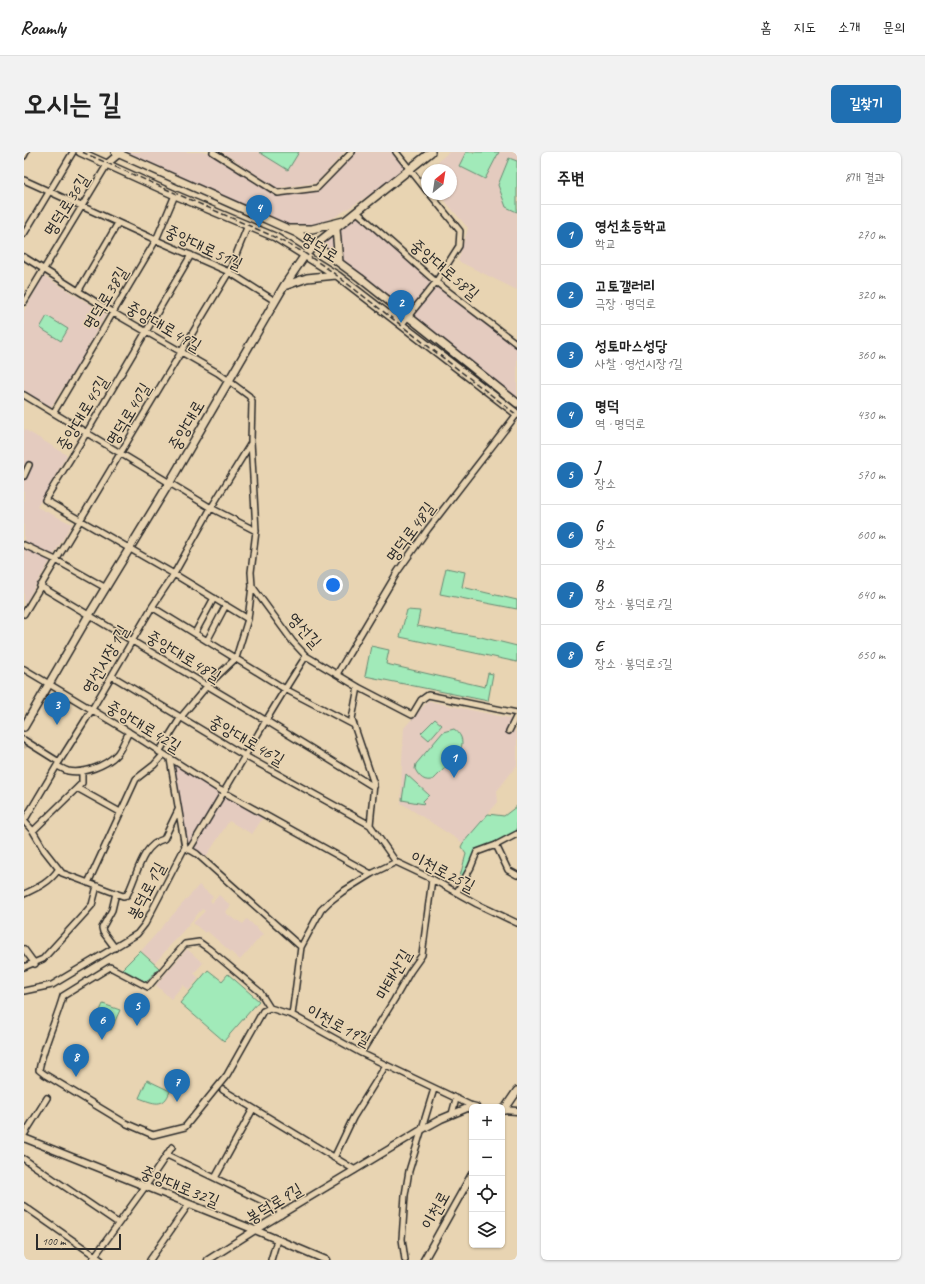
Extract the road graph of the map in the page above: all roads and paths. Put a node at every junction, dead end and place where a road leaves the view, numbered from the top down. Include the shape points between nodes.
1 (26, 152) edge
2 (73, 152) edge
3 (80, 152) edge
4 (213, 152) edge
5 (352, 152) edge
6 (396, 152) edge
7 (431, 152) edge
8 (118, 153) edge
9 (24, 156) edge
10 (108, 164) junction
11 (410, 170) junction
12 (24, 180) edge
13 (421, 184) edge
14 (49, 192) junction
15 (175, 195) junction
16 (435, 200) edge
17 (82, 207) junction
18 (357, 212) junction
19 (346, 221) junction
20 (118, 223) junction
21 (248, 225) junction
22 (286, 229) junction
23 (336, 229) junction
24 (24, 234) edge
25 (156, 240) junction
26 (315, 245) junction
27 (191, 255) junction
28 (305, 255) junction
29 (24, 257) edge
30 (339, 262) junction
31 (43, 268) junction
32 (230, 272) junction
33 (336, 275) junction
34 (436, 282) junction
35 (284, 286) junction
36 (79, 290) junction
37 (275, 301) junction
38 (24, 302) edge
39 (112, 312) junction
40 (408, 316) junction
41 (402, 324) junction
42 (147, 332) junction
43 (517, 344) edge
44 (182, 352) junction
45 (229, 381) junction
46 (24, 395) edge
47 (517, 403) edge
48 (54, 412) junction
49 (517, 414) edge
50 (87, 432) junction
51 (251, 442) junction
52 (121, 454) junction
53 (29, 464) dead end
54 (24, 476) edge
55 (170, 482) junction
56 (211, 508) junction
57 (80, 521) junction
58 (256, 531) junction
59 (24, 545) edge
60 (130, 550) junction
61 (56, 560) junction
62 (174, 574) junction
63 (40, 586) junction
64 (252, 586) junction
65 (106, 588) junction
66 (214, 598) junction
67 (226, 605) junction
68 (152, 607) junction
69 (24, 614) edge
70 (89, 615) junction
71 (248, 619) junction
72 (195, 633) junction
73 (132, 641) junction
74 (207, 641) junction
75 (306, 656) junction
76 (236, 658) junction
77 (24, 669) edge
78 (337, 674) junction
79 (112, 676) junction
80 (49, 684) junction
81 (207, 686) junction
82 (358, 687) junction
83 (284, 689) junction
84 (91, 711) junction
85 (517, 714) edge
86 (181, 717) junction
87 (265, 720) junction
88 (354, 725) junction
89 (24, 727) edge
90 (509, 731) dead end
91 (129, 732) junction
92 (24, 740) edge
93 (161, 754) junction
94 (245, 756) junction
95 (170, 758) junction
96 (58, 764) junction
97 (82, 771) junction
98 (374, 787) junction
99 (77, 788) junction
100 (224, 792) junction
101 (178, 810) junction
102 (120, 812) junction
103 (24, 821) edge
104 (370, 825) junction
105 (33, 831) junction
106 (517, 834) edge
107 (496, 845) junction
108 (187, 848) junction
109 (396, 862) junction
110 (58, 870) junction
111 (371, 874) junction
112 (517, 875) edge
113 (432, 879) junction
114 (88, 883) junction
115 (97, 886) junction
116 (457, 892) junction
117 (116, 893) junction
118 (24, 894) edge
119 (517, 923) edge
120 (301, 947) junction
121 (115, 948) junction
122 (24, 949) edge
123 (35, 964) junction
124 (24, 967) edge
125 (24, 991) edge
126 (270, 1008) junction
127 (292, 1016) junction
128 (361, 1053) junction
129 (386, 1065) junction
130 (434, 1089) junction
131 (223, 1090) dead end
132 (517, 1091) edge
133 (47, 1098) dead end
134 (456, 1099) junction
135 (469, 1105) edge
136 (253, 1109) junction
137 (469, 1109) edge
138 (505, 1109) edge
139 (517, 1111) edge
140 (505, 1112) edge
141 (452, 1114) junction
142 (421, 1130) junction
143 (24, 1136) edge
144 (172, 1147) dead end
145 (167, 1155) junction
146 (334, 1158) junction
147 (24, 1159) edge
148 (355, 1170) junction
149 (471, 1176) edge
150 (215, 1178) junction
151 (146, 1187) junction
152 (189, 1204) junction
153 (24, 1206) edge
154 (281, 1215) junction
155 (118, 1223) junction
156 (255, 1230) junction
157 (277, 1240) junction
158 (93, 1258) edge
159 (100, 1260) edge
160 (150, 1260) edge
161 (208, 1260) edge
162 (271, 1260) edge
163 (326, 1260) edge
164 (405, 1260) edge
165 (424, 1260) edge

1 - 9 street
2 - 14 street
3 - 10 main road, 명덕로
4 - 5 street via 278,194 317,188
6 - 11 street
7 - 11 main road, 중앙대로
8 - 10 street
8 - 22 main road, 명덕로
10 - 15 main road, 명덕로
10 - 17 street, 명덕로36길
11 - 13 street
11 - 18 main road, 중앙대로
12 - 14 street, 중앙대로51길
14 - 17 street, 중앙대로51길
14 - 24 street
15 - 21 main road, 명덕로
15 - 25 street, 명덕로38길
16 - 34 street via 460,231 459,246
17 - 20 street, 중앙대로51길
17 - 31 street, 명덕로36길
18 - 19 main road, 중앙대로
18 - 34 street, 중앙대로58길
19 - 22 main road via 312,229
19 - 23 main road, 중앙대로
20 - 25 street, 중앙대로51길
20 - 36 street
21 - 28 main road, 명덕로
21 - 32 street, 명덕로40길
22 - 26 main road, 명덕로
23 - 26 main road, 중앙대로
23 - 30 main road
25 - 27 street, 중앙대로51길
25 - 39 street, 명덕로38길
26 - 28 main road, 중앙대로
26 - 30 main road, 명덕로
27 - 32 street, 중앙대로51길
27 - 42 street, 중앙대로45길
28 - 33 main road, 명덕로
28 - 35 main road, 중앙대로
29 - 31 street, 중앙대로49길
30 - 40 main road, 명덕로
31 - 36 street, 중앙대로49길
31 - 38 street, 명덕로36길
32 - 37 street, 중앙대로51길
32 - 44 street, 명덕로40길
33 - 35 main road via 307,278
33 - 41 main road, 명덕로
34 - 40 street
34 - 43 street, 중앙대로58길
35 - 37 main road, 중앙대로
36 - 39 street, 중앙대로49길
37 - 45 main road, 중앙대로
39 - 42 street, 중앙대로49길
39 - 48 street, 명덕로38길
40 - 41 street
40 - 47 main road, 명덕로
41 - 49 main road, 명덕로
42 - 44 street, 중앙대로49길
42 - 50 street, 중앙대로45길
44 - 45 street, 중앙대로49길
44 - 52 street, 명덕로40길
45 - 51 street, 중앙대로49길 via 252,401
45 - 55 main road, 중앙대로
46 - 48 street
48 - 50 street
49 - 78 street, 명덕로48길 via 398,571
50 - 52 street
50 - 57 street, 중앙대로45길 via 45,500
51 - 56 street, 영선시장1길
51 - 58 street
52 - 55 street
52 - 57 street, 명덕로40길
53 - 54 street
55 - 56 street
55 - 60 main road, 중앙대로
56 - 58 street
56 - 62 street, 영선시장1길
57 - 60 street, 중앙대로45길
57 - 61 street, 명덕로40길
58 - 64 street via 251,572
59 - 61 street
60 - 62 street, 중앙대로45길
60 - 65 main road, 중앙대로
61 - 63 street, 명덕로40길
61 - 65 street
62 - 66 street
62 - 68 street, 영선시장1길
63 - 69 street, 명덕로40길
63 - 70 street, 중앙대로48길
64 - 71 street
64 - 75 street, 영선길
65 - 70 main road, 중앙대로
66 - 67 street
66 - 72 street
67 - 71 street
67 - 74 street
68 - 72 street
68 - 73 street, 영선시장1길
70 - 73 street, 중앙대로48길
70 - 80 main road, 중앙대로
71 - 76 street
72 - 74 street
73 - 79 street, 영선시장1길
73 - 81 street, 중앙대로48길
74 - 76 street
75 - 78 street, 영선길
75 - 83 street
76 - 81 street
76 - 83 street
77 - 80 street, 중앙대로42길
78 - 82 street, 영선길
79 - 84 street, 영선시장1길
79 - 86 street, 중앙대로46길
80 - 84 street, 중앙대로42길
80 - 89 main road, 중앙대로
81 - 86 street
81 - 87 street, 중앙대로48길
82 - 85 street, 영선길 via 412,715 421,700 428,695
82 - 88 street via 352,720
83 - 87 street
83 - 88 street
84 - 91 street, 중앙대로42길
84 - 96 street, 영선시장1길
85 - 90 street
86 - 93 street
86 - 94 street, 중앙대로46길
87 - 94 street
87 - 98 street, 중앙대로48길
88 - 98 street
91 - 93 street, 중앙대로42길
91 - 97 street via 116,755 98,766
92 - 96 street
93 - 95 street, 중앙대로42길
93 - 102 street via 154,765 136,779
94 - 100 street
94 - 104 street, 중앙대로46길
95 - 100 street, 중앙대로42길
95 - 101 street
96 - 97 street via 68,771
96 - 103 street, 영선시장1길
97 - 99 street via 82,783
98 - 104 street
99 - 102 street
99 - 105 street
100 - 108 street
100 - 111 street, 중앙대로42길
101 - 108 street
101 - 117 street via 164,840 157,841 146,852 127,894 123,896
102 - 114 street
103 - 105 street
104 - 109 street, 이천로25길
105 - 110 street
106 - 107 street
107 - 112 street via 508,870
107 - 116 street via 476,852
108 - 120 street via 197,854
108 - 121 street, 봉덕로1길 via 145,924 137,934
109 - 111 street
109 - 113 street, 이천로25길
110 - 114 street
110 - 118 street via 53,878
111 - 120 street, 이천로19길 via 321,910
113 - 116 street, 이천로25길
113 - 128 street, 마태산길 via 422,955
114 - 115 street
115 - 117 street
115 - 123 street via 89,909 50,953
116 - 119 street, 이천로25길
117 - 121 street via 112,910 102,928
120 - 127 street, 이천로19길
121 - 125 street, 봉덕로1길 via 52,985
122 - 123 street
123 - 124 street
126 - 126 street via 263,1011 227,1075 185,1127 153,1134 125,1123 40,1070 43,1053 63,996 110,967 148,987 185,944 199,942 209,949 260,992
126 - 127 street
127 - 128 street, 이천로19길
128 - 129 street, 이천로19길
129 - 130 street, 이천로19길
129 - 146 street via 352,1118
130 - 134 street, 이천로19길
130 - 142 street
131 - 136 street
132 - 138 main road
133 - 143 street
134 - 135 street, 이천로19길
134 - 141 street
136 - 146 street
136 - 150 street
137 - 141 street, 봉덕로9길
139 - 140 street
141 - 142 street, 봉덕로9길
142 - 148 street, 봉덕로9길
142 - 164 street via 405,1195 402,1239
143 - 151 street, 중앙대로32길
144 - 145 street
145 - 150 street
145 - 151 street
146 - 148 street
147 - 155 street
148 - 154 street, 봉덕로9길
149 - 165 street, 이천로
150 - 154 street via 271,1205 278,1209
151 - 152 street, 중앙대로32길
151 - 155 street
152 - 156 street, 중앙대로32길
152 - 160 street
153 - 158 street
154 - 156 street, 봉덕로9길
155 - 158 street
156 - 157 street, 중앙대로32길
156 - 161 street, 봉덕로9길
157 - 162 street
157 - 163 street, 중앙대로32길
158 - 159 street

